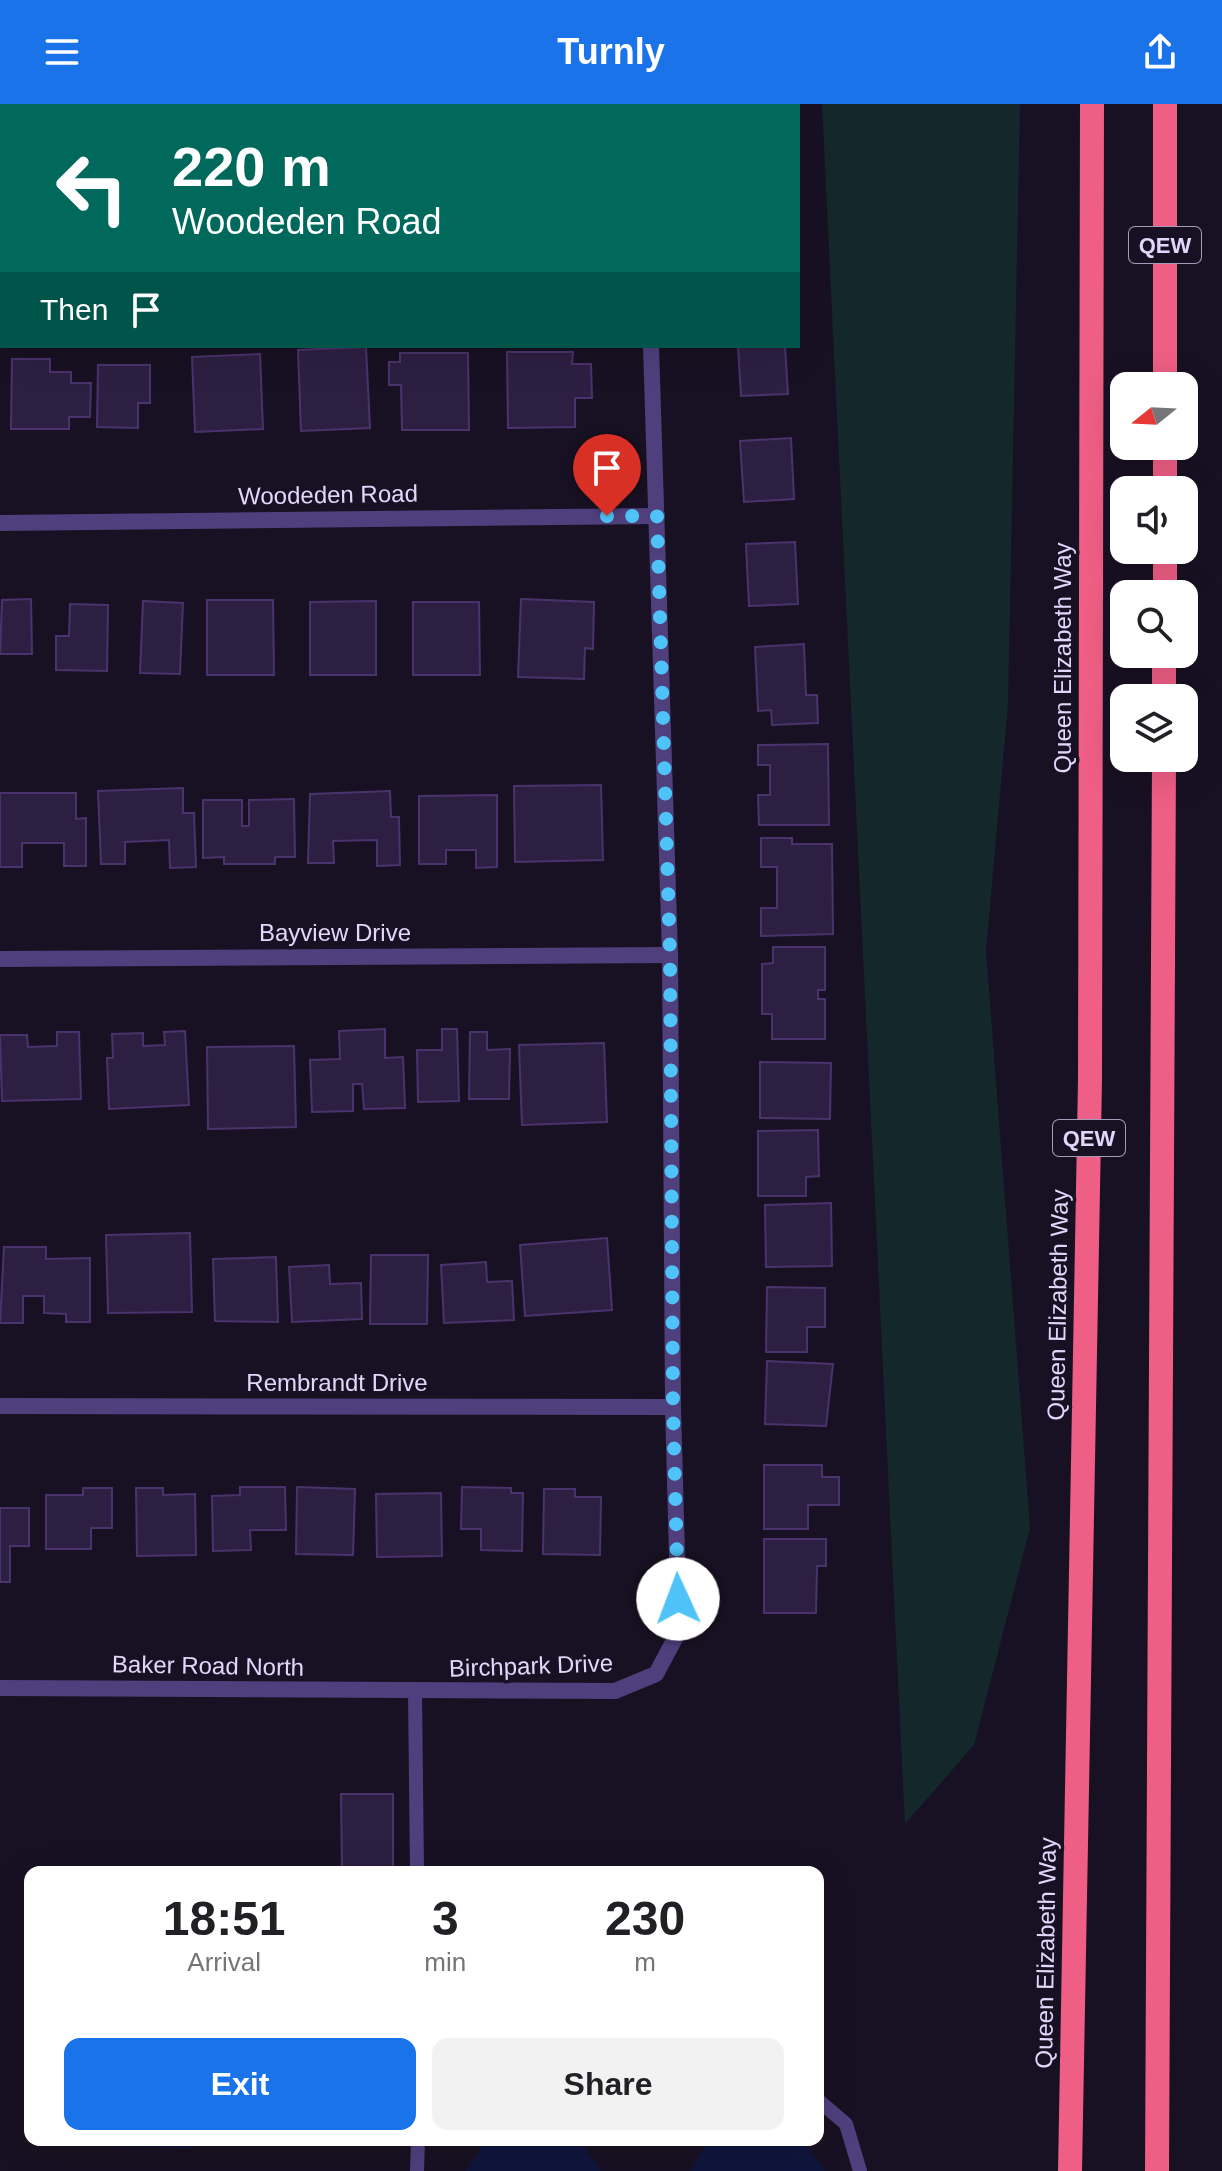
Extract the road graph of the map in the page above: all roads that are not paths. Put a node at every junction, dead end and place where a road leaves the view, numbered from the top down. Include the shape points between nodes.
1 (1092, 104) edge
2 (1165, 104) edge
3 (651, 348) edge
4 (1165, 372) edge
5 (657, 516) junction
6 (0, 523) edge
7 (1164, 772) edge
8 (670, 955) junction
9 (0, 959) edge
10 (0, 1406) edge
11 (673, 1407) junction
12 (0, 1688) edge
13 (415, 1692) junction
14 (417, 1866) edge
15 (824, 2105) edge
16 (418, 2146) edge
17 (417, 2171) edge
18 (860, 2171) edge
19 (1070, 2171) edge
20 (1157, 2171) edge

1 - 19 highway, Queen Elizabeth Way / QEW via 1090,1080
2 - 4 highway, QEW
3 - 5 street, Birchpark Drive
5 - 6 street, Woodeden Road
5 - 8 street, Birchpark Drive
7 - 20 highway
8 - 9 street, Bayview Drive
8 - 11 street, Birchpark Drive
10 - 11 street, Rembrandt Drive
11 - 13 street, Birchpark Drive via 679,1631 656,1674 615,1691
12 - 13 street, Baker Road North
13 - 14 lane
15 - 18 lane via 846,2124
16 - 17 lane

